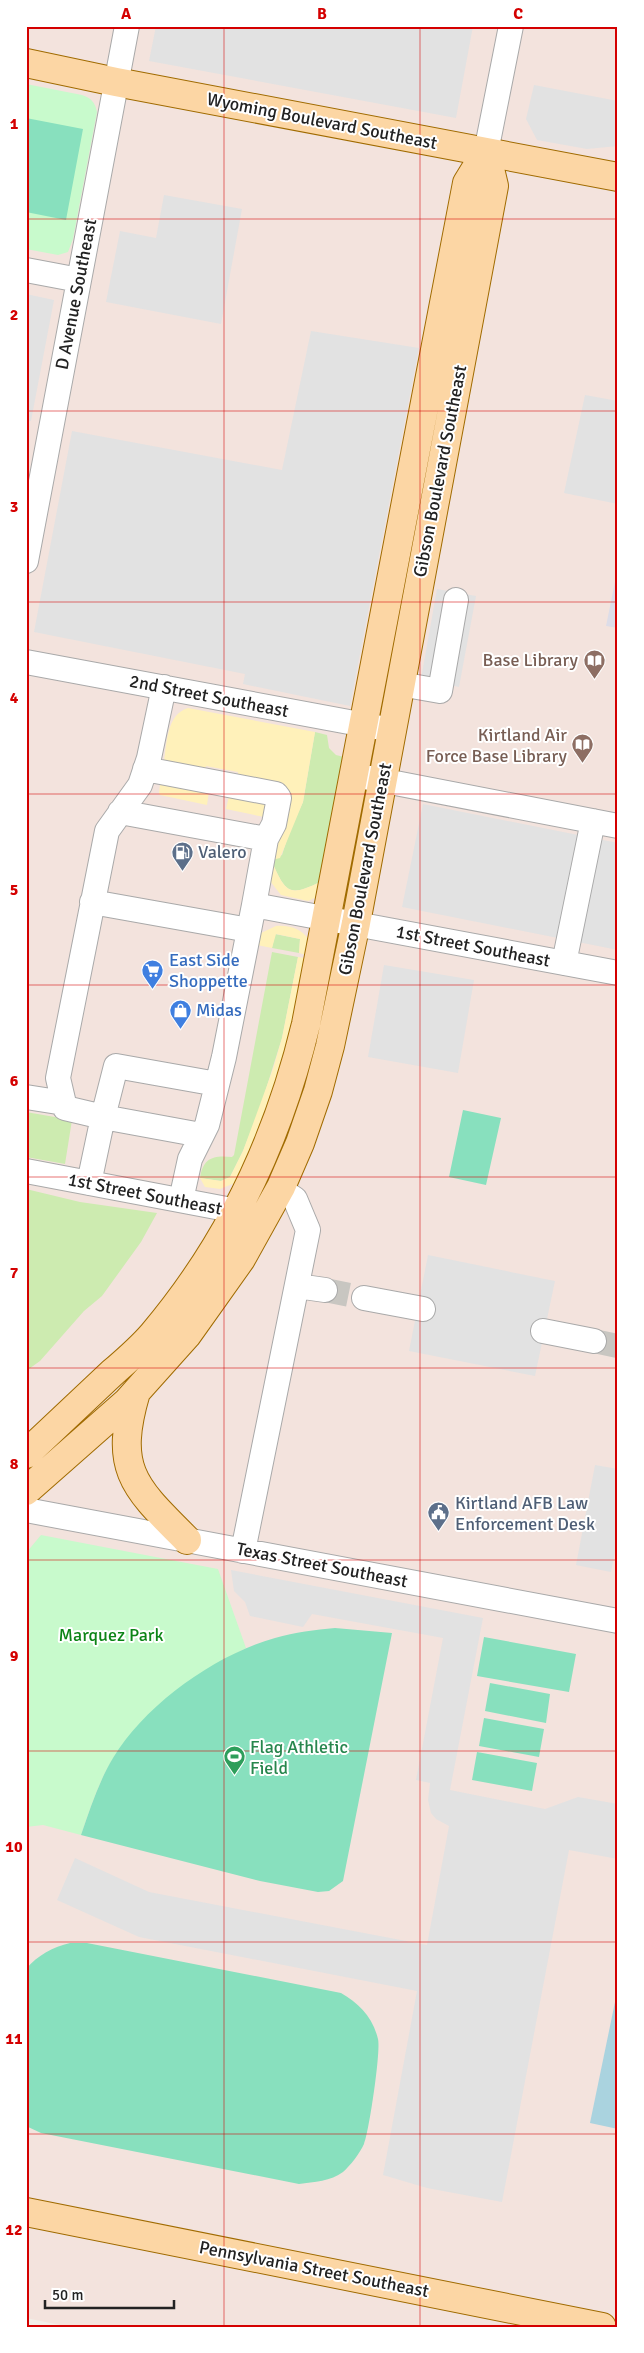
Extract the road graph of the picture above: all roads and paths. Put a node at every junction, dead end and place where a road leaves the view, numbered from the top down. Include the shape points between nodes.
1 (127, 26) edge
2 (510, 26) edge
3 (26, 62) edge
4 (116, 82) junction
5 (486, 152) junction
6 (618, 177) edge
7 (26, 270) edge
8 (79, 280) junction
9 (435, 348) junction
10 (463, 353) junction
11 (401, 533) junction
12 (427, 538) junction
13 (26, 561) edge
14 (456, 600) dead end
15 (26, 662) edge
16 (400, 684) junction
17 (164, 687) junction
18 (364, 724) junction
19 (392, 730) junction
20 (145, 769) junction
21 (354, 775) junction
22 (382, 780) junction
23 (120, 812) junction
24 (593, 821) junction
25 (618, 826) edge
26 (266, 839) junction
27 (92, 902) junction
28 (254, 905) junction
29 (328, 918) junction
30 (356, 923) junction
31 (249, 930) junction
32 (564, 963) junction
33 (618, 973) edge
34 (217, 1084) junction
35 (26, 1097) edge
36 (64, 1103) junction
37 (103, 1117) junction
38 (202, 1135) junction
39 (26, 1171) edge
40 (89, 1183) junction
41 (280, 1189) junction
42 (181, 1200) junction
43 (237, 1211) junction
44 (262, 1224) junction
45 (297, 1286) junction
46 (325, 1290) tunnel mouth
47 (364, 1298) tunnel mouth
48 (423, 1309) dead end
49 (543, 1331) dead end
50 (594, 1341) tunnel mouth
51 (136, 1392) junction
52 (26, 1454) edge
53 (26, 1491) edge
54 (26, 1510) edge
55 (187, 1540) junction
56 (244, 1551) junction
57 (618, 1621) edge
58 (26, 2212) edge
59 (602, 2327) edge

1 - 4 street, D Avenue Southeast
2 - 5 street, Gibson Boulevard Southeast
3 - 4 main road, Wyoming Boulevard Southeast
4 - 5 main road, Wyoming Boulevard Southeast
4 - 8 street, D Avenue Southeast
5 - 6 main road, Wyoming Boulevard Southeast
5 - 9 main road, Gibson Boulevard Southeast via 467,183
5 - 10 main road, Gibson Boulevard Southeast via 494,186
7 - 8 street
8 - 13 street, D Avenue Southeast
9 - 10 street
9 - 11 main road, Gibson Boulevard Southeast
10 - 12 main road, Gibson Boulevard Southeast
11 - 12 street
11 - 18 main road, Gibson Boulevard Southeast
12 - 16 main road, Gibson Boulevard Southeast
14 - 16 street via 440,691
15 - 17 street, 2nd Street Southeast
16 - 19 main road, Gibson Boulevard Southeast
17 - 18 street, 2nd Street Southeast
17 - 20 street
18 - 19 street, 2nd Street Southeast
18 - 21 main road, Gibson Boulevard Southeast
19 - 22 main road, Gibson Boulevard Southeast
20 - 23 street via 140,785
20 - 26 street via 276,794 279,798 274,824
21 - 22 street
21 - 29 main road, Gibson Boulevard Southeast
22 - 24 street
22 - 30 main road, Gibson Boulevard Southeast
23 - 26 street
23 - 27 street via 107,831
24 - 25 street
24 - 32 street
26 - 28 street
27 - 31 street
27 - 36 street via 58,1078
28 - 29 street, 1st Street Southeast
28 - 31 street
29 - 30 street, 1st Street Southeast
29 - 43 main road, Gibson Boulevard Southeast via 294,1073 279,1119
30 - 32 street, 1st Street Southeast
30 - 41 main road, Gibson Boulevard Southeast via 318,1091
31 - 34 street
32 - 33 street, 1st Street Southeast
34 - 37 street via 116,1066
34 - 38 street
35 - 36 street
36 - 37 street via 65,1108
37 - 38 street
37 - 40 street
38 - 42 street via 190,1159
39 - 40 street, 1st Street Southeast
40 - 42 street, 1st Street Southeast
41 - 44 main road, Gibson Boulevard Southeast
41 - 45 street via 295,1199 308,1230
42 - 43 street, 1st Street Southeast
43 - 44 street, 1st Street Southeast
43 - 52 main road, Gibson Boulevard Southeast via 207,1261 152,1336
44 - 51 main road, Gibson Boulevard Southeast via 220,1292
45 - 46 street
45 - 56 street
47 - 48 street
49 - 50 street
51 - 53 main road, Gibson Boulevard Southeast
51 - 55 main road via 126,1444 131,1472 144,1496
54 - 55 street, Texas Street Southeast
55 - 56 street, Texas Street Southeast
56 - 57 street, Texas Street Southeast
58 - 59 main road, Pennsylvania Street Southeast

